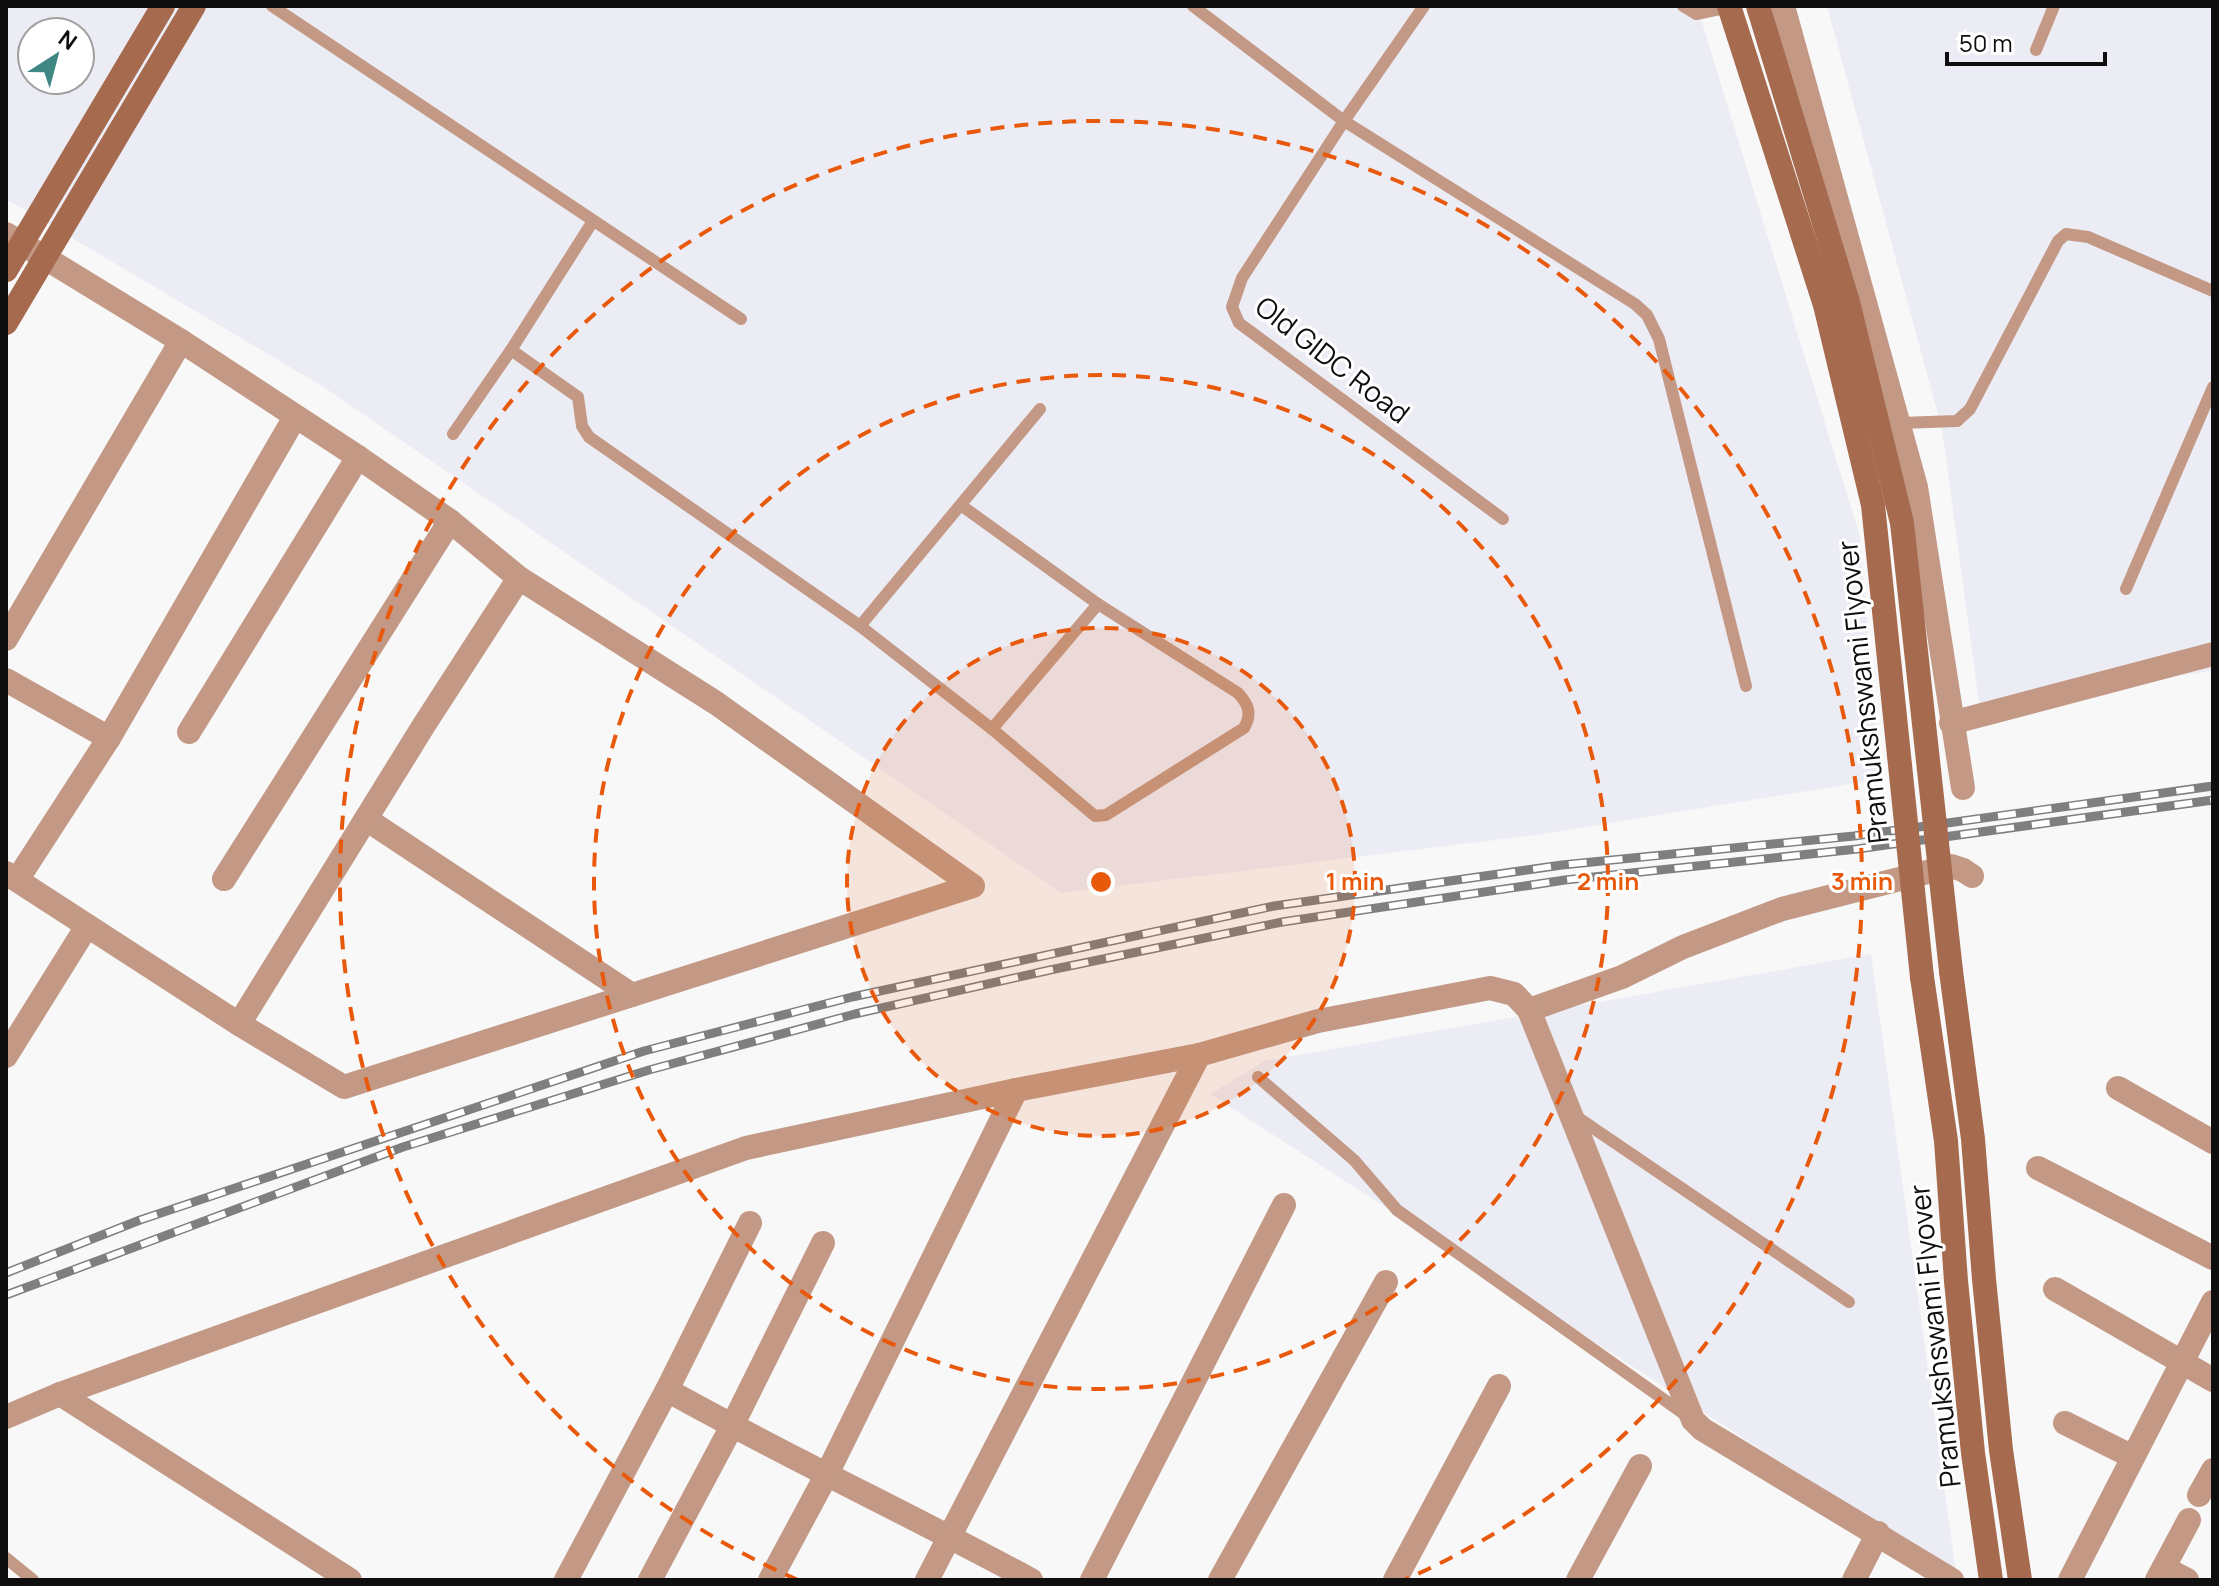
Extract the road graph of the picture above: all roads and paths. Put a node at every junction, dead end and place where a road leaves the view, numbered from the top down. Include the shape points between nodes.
1 (163, 6) edge
2 (194, 6) edge
3 (272, 6) edge
4 (1193, 6) edge
5 (1424, 6) edge
6 (1683, 6) edge
7 (1731, 6) edge
8 (1758, 6) edge
9 (1783, 6) edge
10 (2054, 6) edge
11 (2036, 50) dead end
12 (1344, 121) junction
13 (593, 221) junction
14 (14, 238) edge
15 (46, 259) junction
16 (6, 270) edge
17 (2213, 291) edge
18 (741, 319) dead end
19 (6, 323) edge
20 (181, 341) junction
21 (511, 350) junction
22 (2213, 387) edge
23 (1040, 409) dead end
24 (295, 417) junction
25 (1900, 423) junction
26 (453, 434) dead end
27 (358, 457) junction
28 (962, 506) junction
29 (1503, 519) dead end
30 (450, 521) junction
31 (519, 578) junction
32 (2126, 589) dead end
33 (1098, 604) junction
34 (860, 626) junction
35 (6, 639) edge
36 (2213, 654) edge
37 (6, 680) edge
38 (1746, 686) dead end
39 (1951, 723) junction
40 (992, 729) junction
41 (189, 732) dead end
42 (109, 738) junction
43 (1963, 788) dead end
44 (366, 819) junction
45 (9, 876) edge
46 (1972, 876) dead end
47 (224, 879) dead end
48 (87, 926) junction
49 (632, 995) junction
50 (1529, 1010) junction
51 (239, 1024) junction
52 (1199, 1055) junction
53 (6, 1056) edge
54 (1258, 1077) dead end
55 (2118, 1088) dead end
56 (1016, 1090) junction
57 (1570, 1112) junction
58 (2213, 1142) edge
59 (2038, 1168) dead end
60 (1284, 1205) dead end
61 (750, 1223) dead end
62 (823, 1243) dead end
63 (2213, 1258) edge
64 (1386, 1282) dead end
65 (2055, 1289) dead end
66 (1849, 1302) dead end
67 (2213, 1302) edge
68 (2182, 1363) junction
69 (2213, 1380) edge
70 (1499, 1386) dead end
71 (667, 1390) junction
72 (60, 1394) junction
73 (6, 1417) edge
74 (1693, 1420) junction
75 (2065, 1423) dead end
76 (732, 1426) junction
77 (2133, 1457) junction
78 (1640, 1466) dead end
79 (2213, 1470) edge
80 (827, 1474) junction
81 (2199, 1495) dead end
82 (2189, 1520) dead end
83 (1878, 1533) junction
84 (950, 1536) junction
85 (6, 1558) edge
86 (2160, 1574) edge
87 (33, 1580) edge
88 (350, 1580) edge
89 (566, 1580) edge
90 (650, 1580) edge
91 (770, 1580) edge
92 (927, 1580) edge
93 (1031, 1580) edge
94 (1092, 1580) edge
95 (1220, 1580) edge
96 (1395, 1580) edge
97 (1578, 1580) edge
98 (1854, 1580) edge
99 (1952, 1580) edge
100 (1991, 1580) edge
101 (2020, 1580) edge
102 (2070, 1580) edge
103 (2187, 1580) edge

1 - 14 main road
2 - 15 main road
3 - 13 lane
4 - 12 lane
5 - 12 lane, Old GIDC Road
6 - 7 lane via 1696,14
7 - 100 main road, Pramukshswami Flyover, bridge via 1825,305 1873,505 1922,977 1946,1141 1973,1453
8 - 101 main road, Pramukshswami Flyover, bridge via 1848,302 1902,523 1973,1139 2001,1450
9 - 25 street
10 - 11 lane
12 - 29 lane, Old GIDC Road via 1242,278 1232,307 1239,323
12 - 38 lane via 1647,315 1659,339
13 - 18 lane
13 - 21 lane
14 - 15 street
14 - 16 main road
15 - 19 main road
15 - 20 street
17 - 25 lane via 2088,237 2066,234 1970,409 1957,421
20 - 24 street
20 - 35 street
21 - 26 lane
21 - 34 lane via 578,397 589,437
22 - 32 lane
23 - 28 lane
24 - 27 street
24 - 42 street
25 - 39 street via 1924,532
27 - 30 street
27 - 41 street
28 - 33 lane
28 - 34 lane
30 - 31 street
30 - 47 street
31 - 44 street
31 - 49 street via 716,703 973,886
33 - 40 lane
33 - 40 lane via 1238,693 1249,711 1244,728 1101,817
34 - 40 lane
36 - 39 street
37 - 42 street
39 - 43 street
42 - 45 street
44 - 49 street
44 - 51 street
45 - 48 street
46 - 50 street via 1951,866 1782,909
48 - 51 street
48 - 53 street
49 - 51 street via 344,1087
50 - 52 street via 1514,994 1490,988 1318,1021
50 - 57 street
52 - 56 street
52 - 84 street
54 - 74 lane via 1354,1160 1397,1210
55 - 58 street
56 - 72 street via 746,1148
56 - 80 street
57 - 66 lane
57 - 74 street
59 - 63 street
60 - 94 street
61 - 71 street
62 - 76 street
64 - 95 street
65 - 68 street
67 - 68 street
68 - 69 street
68 - 77 street
70 - 96 street
71 - 76 street
71 - 89 street
72 - 73 street
72 - 88 street
74 - 83 street
75 - 77 street
76 - 80 street
76 - 90 street
77 - 102 street
78 - 97 street
79 - 81 street
80 - 84 street
80 - 91 street
82 - 86 street
83 - 98 street
83 - 99 street
84 - 92 street
84 - 93 street
85 - 87 lane
86 - 103 street

